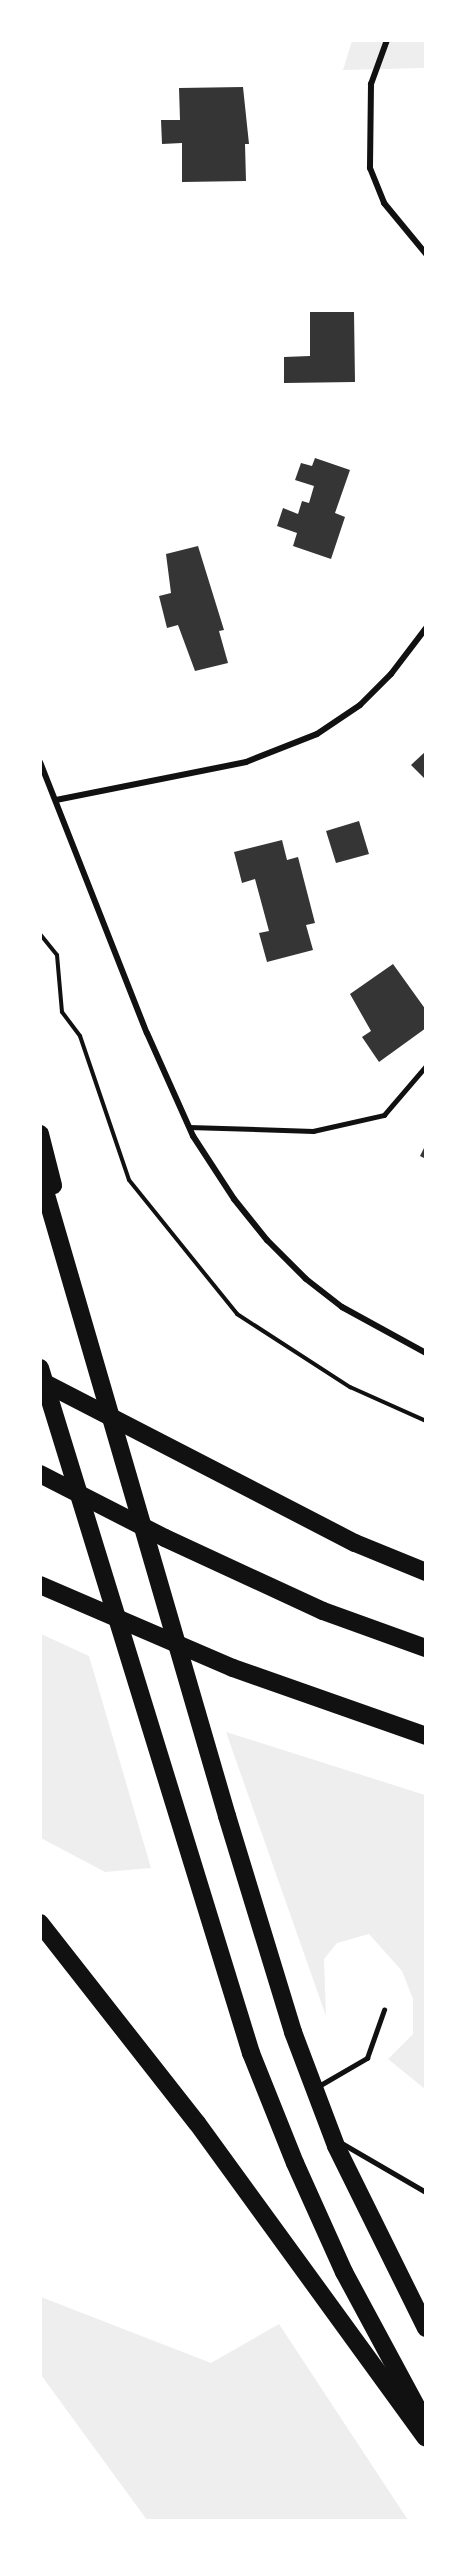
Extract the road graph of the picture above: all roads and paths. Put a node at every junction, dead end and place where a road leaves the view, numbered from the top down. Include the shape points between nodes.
1 (387, 40) edge
2 (426, 254) edge
3 (426, 628) edge
4 (40, 762) edge
5 (56, 800) junction
6 (40, 934) edge
7 (426, 1066) edge
8 (189, 1127) junction
9 (40, 1134) edge
10 (40, 1174) edge
11 (426, 1353) edge
12 (40, 1368) edge
13 (40, 1381) edge
14 (102, 1382) junction
15 (426, 1421) edge
16 (40, 1474) edge
17 (426, 1572) edge
18 (40, 1585) edge
19 (426, 1648) edge
20 (426, 1736) edge
21 (40, 1923) edge
22 (384, 2010) dead end
23 (314, 2088) junction
24 (333, 2137) junction
25 (426, 2192) edge
26 (426, 2328) edge
27 (426, 2424) edge
28 (426, 2438) edge

1 - 2 street via 371,84 370,168 384,203
3 - 5 street via 392,674 360,705 317,734 246,762
4 - 5 street
5 - 8 street via 144,1026
6 - 15 path via 57,955 62,1012 80,1036 129,1180 237,1314 350,1387
7 - 8 lane via 384,1115 313,1131
8 - 11 street via 234,1199 306,1279 342,1307
9 - 14 highway
10 - 14 highway
12 - 27 highway via 251,2053 344,2272
13 - 17 highway via 335,1533
14 - 23 highway via 226,1816
16 - 19 highway via 165,1538 323,1611
18 - 20 highway via 233,1668
21 - 28 highway via 197,2123
22 - 23 lane via 367,2058 348,2073
23 - 24 highway
24 - 25 lane
24 - 26 highway via 382,2246

